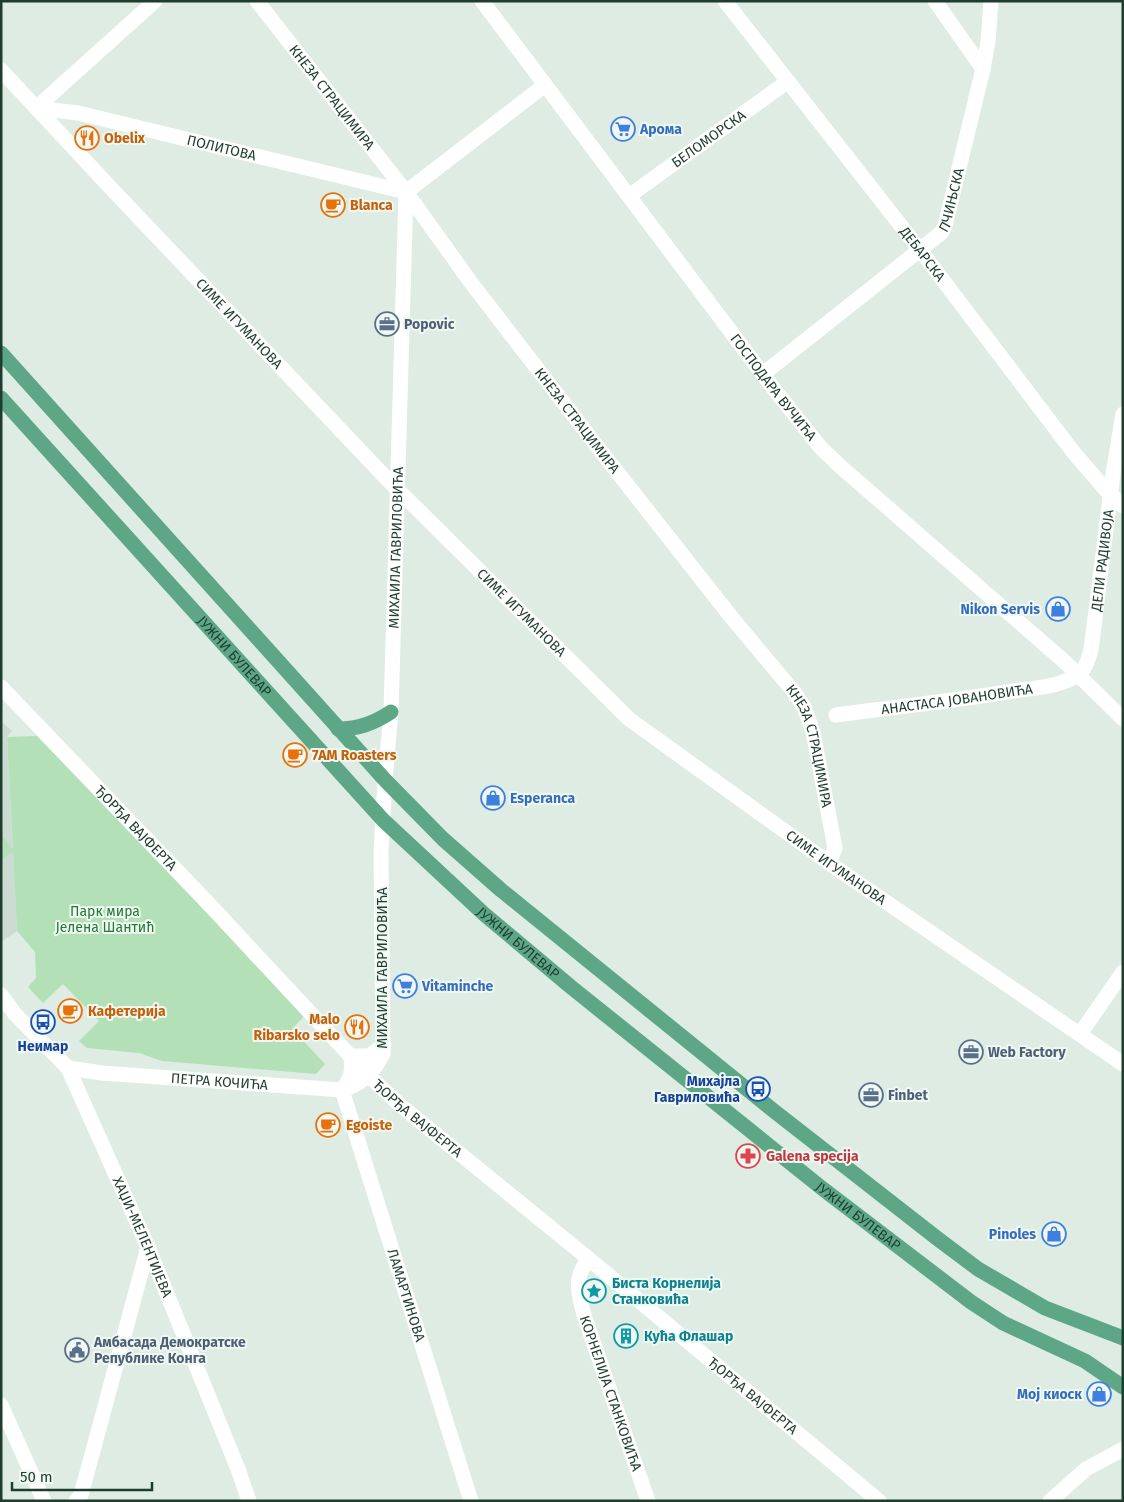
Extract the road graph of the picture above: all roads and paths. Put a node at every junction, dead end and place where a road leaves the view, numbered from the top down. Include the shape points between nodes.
1 (155, 1) edge
2 (257, 1) edge
3 (482, 1) edge
4 (725, 1) edge
5 (935, 1) edge
6 (991, 1) edge
7 (983, 69) junction
8 (1, 70) edge
9 (787, 82) junction
10 (545, 85) junction
11 (36, 108) junction
12 (406, 192) junction
13 (629, 196) junction
14 (920, 250) junction
15 (1, 353) edge
16 (764, 374) junction
17 (1, 398) edge
18 (1123, 414) edge
19 (397, 488) junction
20 (1111, 495) junction
21 (1123, 506) edge
22 (1078, 675) junction
23 (1, 687) edge
24 (391, 712) junction
25 (836, 715) dead end
26 (1123, 720) edge
27 (338, 728) junction
28 (384, 780) junction
29 (383, 820) junction
30 (829, 862) junction
31 (1123, 972) edge
32 (1, 995) edge
33 (8, 1011) edge
34 (1080, 1034) junction
35 (384, 1044) junction
36 (351, 1056) junction
37 (1123, 1064) edge
38 (68, 1068) junction
39 (369, 1076) junction
40 (342, 1090) junction
41 (148, 1247) junction
42 (589, 1260) junction
43 (1123, 1338) edge
44 (1085, 1361) junction
45 (1123, 1374) edge
46 (1123, 1388) edge
47 (1, 1405) edge
48 (1123, 1449) edge
49 (44, 1501) edge
50 (76, 1501) edge
51 (249, 1501) edge
52 (471, 1501) edge
53 (648, 1501) edge
54 (879, 1501) edge
55 (1050, 1501) edge

1 - 11 street
2 - 12 street, КНЕЗА СТРАЦИМИРА
3 - 10 street, ГОСПОДАРА ВУЧИЋА
4 - 9 street, ДЕБАРСКА
5 - 7 street
6 - 7 street, ПЧИЊСКА
7 - 14 street, ПЧИЊСКА via 945,226
8 - 11 street, СИМЕ ИГУМАНОВА
9 - 13 street, БЕЛОМОРСКА
9 - 14 street, ДЕБАРСКА
10 - 12 street
10 - 13 street, ГОСПОДАРА ВУЧИЋА
11 - 12 street, ПОЛИТОВА via 78,113
11 - 19 street, СИМЕ ИГУМАНОВА
12 - 19 street, МИХАИЛА ГАВРИЛОВИЋА
12 - 30 street, КНЕЗА СТРАЦИМИРА via 606,460 804,707 815,740 835,848
13 - 16 street, ГОСПОДАРА ВУЧИЋА
14 - 16 street, ПЧИЊСКА
14 - 20 street, ДЕБАРСКА via 1074,453
15 - 27 main road, ЈУЖНИ БУЛЕВАР
16 - 22 street, ГОСПОДАРА ВУЧИЋА via 821,448
17 - 29 main road, ЈУЖНИ БУЛЕВАР
18 - 20 street, ДЕЛИ РАДИВОЈА
19 - 24 street, МИХАИЛА ГАВРИЛОВИЋА
19 - 30 street, СИМЕ ИГУМАНОВА via 629,719
20 - 21 street, ДЕБАРСКА
20 - 22 street, ДЕЛИ РАДИВОЈА via 1091,650 1087,664
22 - 25 street, АНАСТАСА ЈОВАНОВИЋА via 1065,682 1010,692
22 - 26 street, ГОСПОДАРА ВУЧИЋА
23 - 36 street, ЂОРЂА ВАЈФЕРТА
24 - 27 main road via 353,729
24 - 28 street, МИХАИЛА ГАВРИЛОВИЋА
27 - 28 main road, ЈУЖНИ БУЛЕВАР
28 - 29 street, МИХАИЛА ГАВРИЛОВИЋА
28 - 43 main road, ЈУЖНИ БУЛЕВАР via 443,839 501,890 766,1104 965,1259 1045,1308
29 - 35 street, МИХАИЛА ГАВРИЛОВИЋА
29 - 44 main road, ЈУЖНИ БУЛЕВАР via 484,914 570,987 872,1227 1003,1323
30 - 34 street, СИМЕ ИГУМАНОВА
31 - 34 street
32 - 33 street, ХАЏИ-МЕЛЕНТИЈЕВА
33 - 38 street, ХАЏИ-МЕЛЕНТИЈЕВА
34 - 37 street, СИМЕ ИГУМАНОВА
35 - 36 street via 369,1056
35 - 39 street, МИХАИЛА ГАВРИЛОВИЋА via 380,1061
36 - 39 street, ЂОРЂА ВАЈФЕРТА
36 - 40 street via 352,1071
38 - 40 street, ПЕТРА КОЧИЋА
38 - 41 street, ХАЏИ-МЕЛЕНТИЈЕВА
39 - 40 street, ПЕТРА КОЧИЋА
39 - 42 street, ЂОРЂА ВАЈФЕРТА
40 - 52 street, ЛАМАРТИНОВА
41 - 50 street via 81,1495
41 - 51 street, ХАЏИ-МЕЛЕНТИЈЕВА
42 - 53 street, КОРНЕЛИЈА СТАНКОВИЋА via 578,1280 580,1298
42 - 54 street, ЂОРЂА ВАЈФЕРТА
44 - 45 main road
44 - 46 main road, ЈУЖНИ БУЛЕВАР
47 - 49 street
48 - 55 street via 1086,1469

